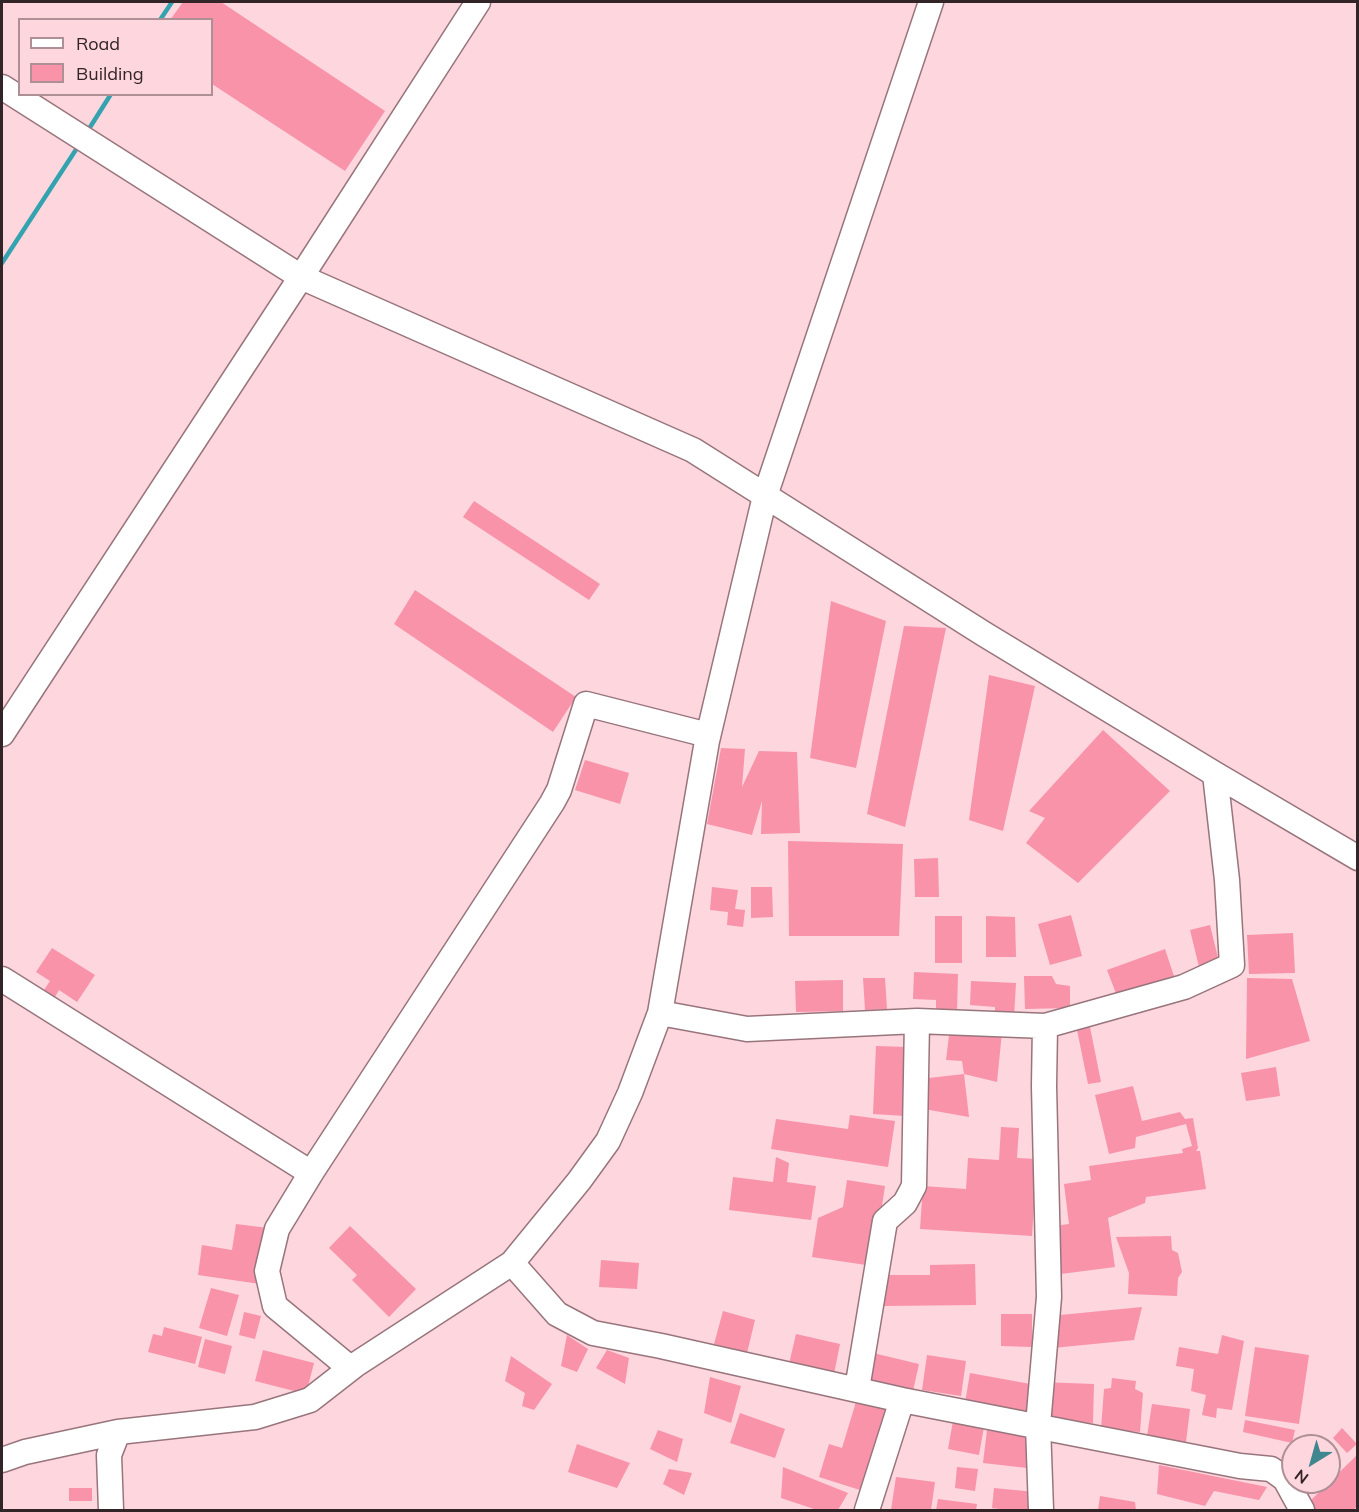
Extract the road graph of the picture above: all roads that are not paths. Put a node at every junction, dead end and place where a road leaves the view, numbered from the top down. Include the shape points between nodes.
1 (478, 2) edge
2 (931, 2) edge
3 (2, 87) edge
4 (302, 277) junction
5 (765, 496) junction
6 (2, 734) edge
7 (708, 735) junction
8 (1215, 774) junction
9 (1358, 858) edge
10 (2, 979) edge
11 (660, 1013) junction
12 (917, 1021) junction
13 (1045, 1026) junction
14 (311, 1173) junction
15 (512, 1263) junction
16 (350, 1368) junction
17 (857, 1389) junction
18 (902, 1400) junction
19 (1038, 1425) junction
20 (117, 1432) junction
21 (2, 1460) edge
22 (111, 1510) edge
23 (867, 1510) edge
24 (1041, 1510) edge
25 (1302, 1510) edge

1 - 4 street
2 - 5 street
3 - 4 street
4 - 5 street via 693,450
4 - 6 street
5 - 7 street
5 - 8 street
7 - 11 street
7 - 14 street via 586,704 552,803
8 - 9 street
8 - 13 street via 1232,965 1184,987
10 - 14 street
11 - 12 street via 747,1029
11 - 15 street via 608,1141
12 - 13 street
12 - 17 street via 914,1186 905,1203 885,1221
13 - 19 street via 1049,1297
14 - 16 street via 277,1229 267,1271 275,1306
15 - 16 street
15 - 17 street via 557,1314 593,1333
16 - 20 street via 310,1400 255,1417
17 - 18 street
18 - 19 street
18 - 23 street
19 - 24 street
19 - 25 street via 1271,1469 1285,1479
20 - 21 street
20 - 22 street via 109,1455

